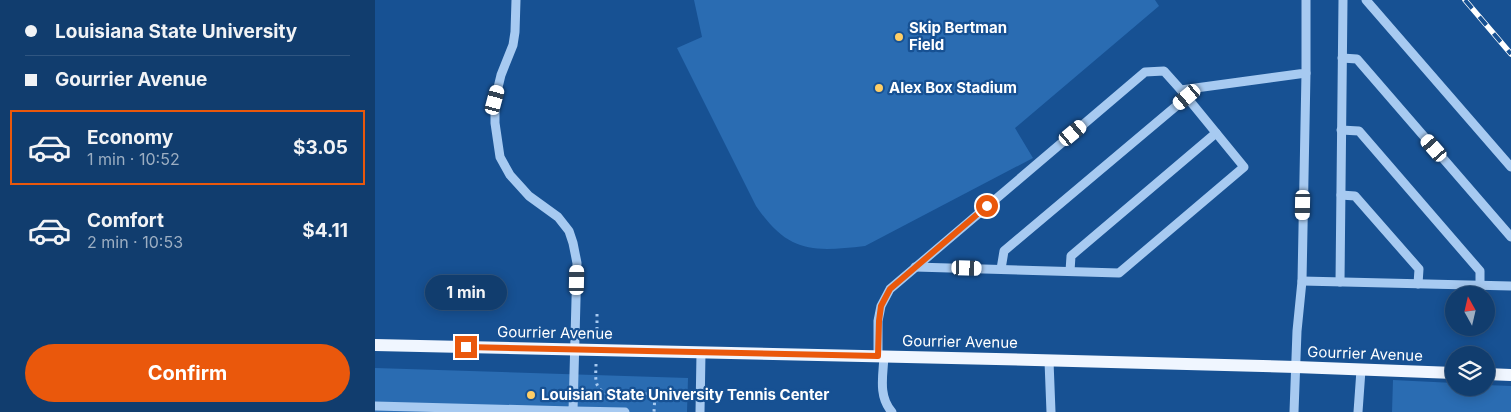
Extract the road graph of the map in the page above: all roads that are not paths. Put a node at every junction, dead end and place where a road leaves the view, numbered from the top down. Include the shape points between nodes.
1 (516, 0) edge
2 (1306, 0) edge
3 (1343, 0) edge
4 (1366, 0) edge
5 (1342, 58) junction
6 (1306, 73) junction
7 (1184, 94) junction
8 (1341, 130) junction
9 (1216, 133) junction
10 (1511, 167) edge
11 (1341, 195) junction
12 (1511, 238) edge
13 (915, 267) junction
14 (1001, 269) junction
15 (1071, 271) junction
16 (1302, 281) junction
17 (1340, 282) junction
18 (1418, 284) junction
19 (1480, 285) junction
20 (1511, 286) edge
21 (375, 345) edge
22 (575, 350) junction
23 (701, 353) junction
24 (881, 356) junction
25 (1049, 361) junction
26 (1296, 367) junction
27 (1361, 370) junction
28 (1445, 373) edge
29 (1495, 374) edge
30 (1511, 375) edge
31 (375, 406) edge
32 (426, 410) edge
33 (573, 411) junction
34 (625, 412) edge
35 (699, 412) edge
36 (892, 412) edge
37 (1051, 412) edge
38 (1294, 412) edge
39 (1358, 412) edge

1 - 22 lane via 513,45 495,100 499,157 529,196 558,216 569,230 577,263
2 - 6 lane
3 - 5 lane
4 - 10 lane
5 - 8 lane
5 - 12 lane via 1357,59
6 - 7 lane
6 - 16 lane
7 - 9 lane
7 - 13 lane via 1164,71 1145,72
7 - 14 lane via 1004,251
8 - 11 lane
8 - 19 lane via 1359,131 1480,270
9 - 15 lane via 1071,256
9 - 15 lane via 1244,167 1119,273
11 - 17 lane
11 - 18 lane via 1355,196 1419,269
13 - 14 lane
13 - 24 lane via 890,289 881,306
14 - 15 lane
16 - 17 lane
16 - 26 lane
17 - 18 lane
18 - 19 lane
19 - 20 lane
21 - 22 main road, Gourrier Avenue
22 - 23 main road, Gourrier Avenue
22 - 33 lane
23 - 24 main road, Gourrier Avenue
23 - 35 lane
24 - 25 main road, Gourrier Avenue
24 - 36 lane via 884,399
25 - 26 main road, Gourrier Avenue
25 - 37 lane
26 - 27 main road, Gourrier Avenue
26 - 38 lane
27 - 28 main road, Gourrier Avenue
27 - 39 lane
29 - 30 main road
31 - 32 lane
32 - 33 lane
33 - 34 lane

